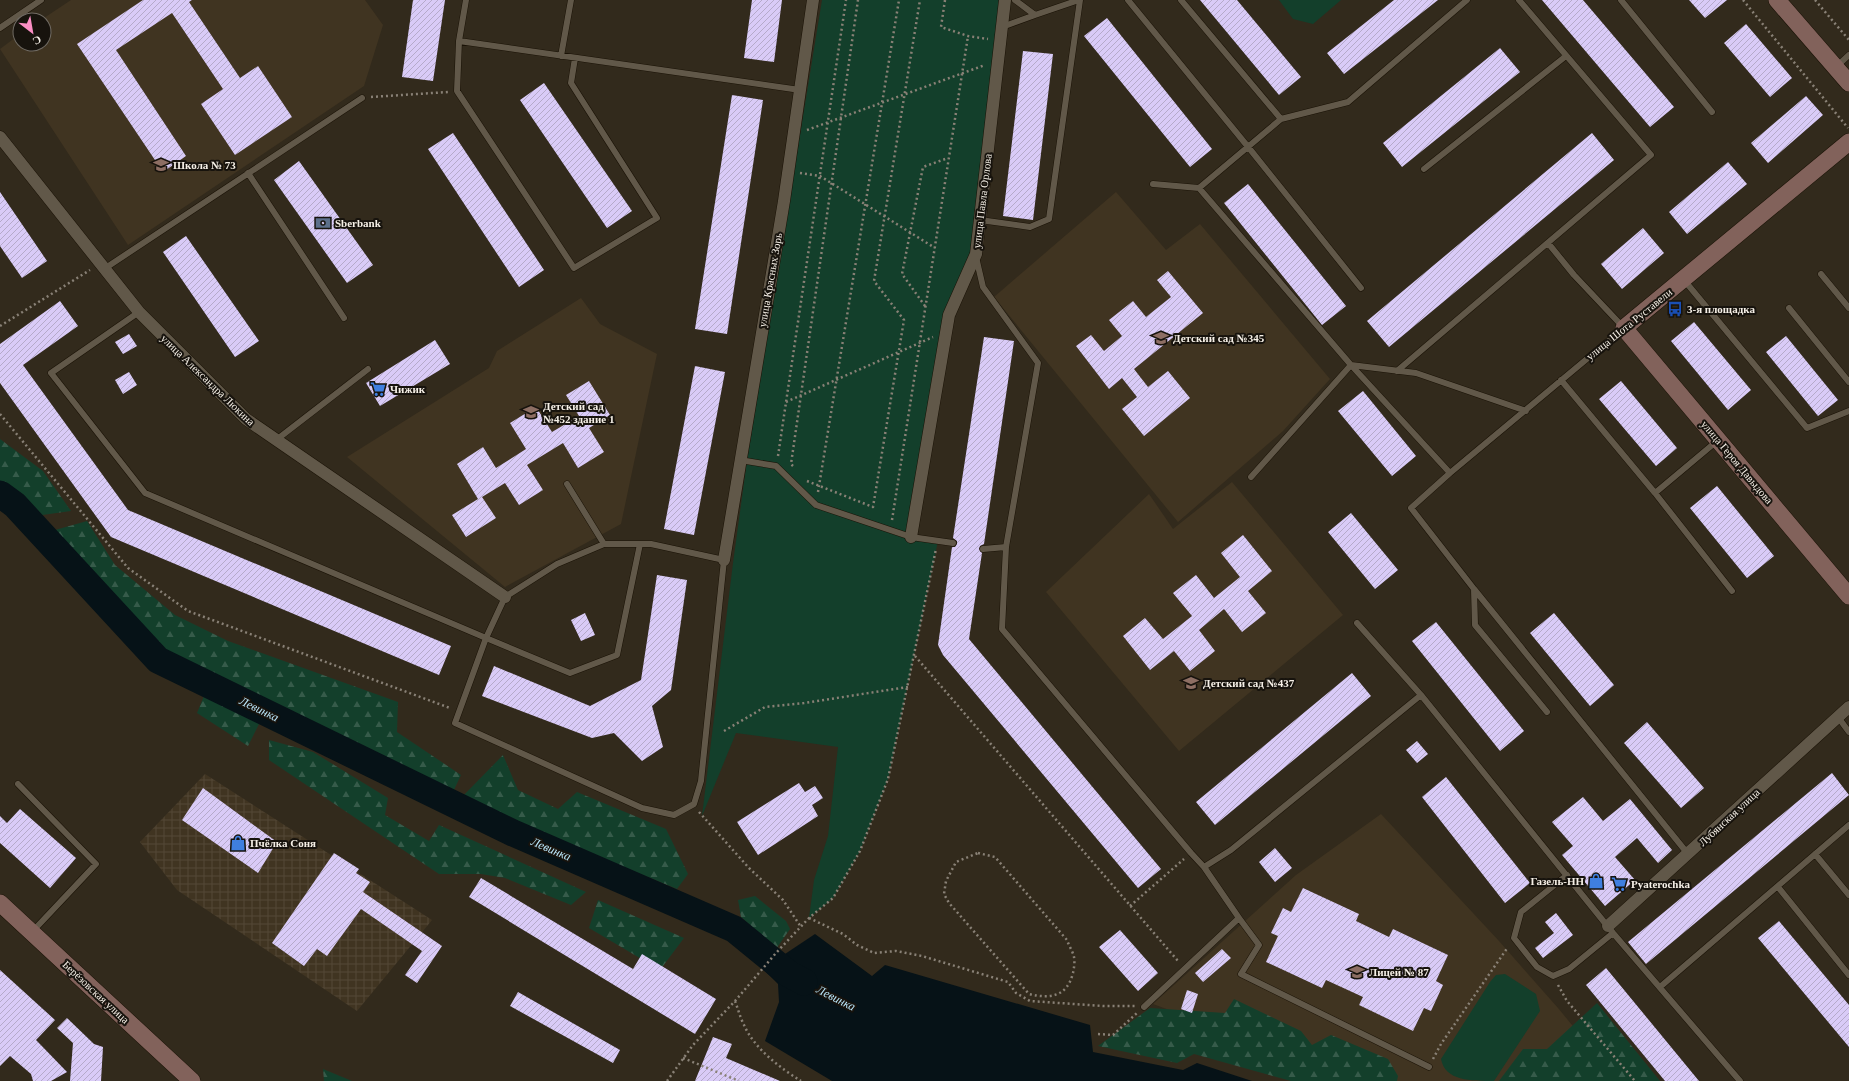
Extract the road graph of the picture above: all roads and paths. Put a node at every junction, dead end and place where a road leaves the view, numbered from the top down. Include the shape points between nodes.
1 (41, 0) edge
2 (466, 0) edge
3 (571, 0) edge
4 (813, 0) edge
5 (846, 0) edge
6 (858, 0) edge
7 (899, 0) edge
8 (920, 0) edge
9 (945, 0) edge
10 (1005, 0) edge
11 (1015, 0) edge
12 (1079, 0) edge
13 (1128, 0) edge
14 (1181, 0) edge
15 (1467, 0) edge
16 (1519, 0) edge
17 (1621, 0) edge
18 (1743, 0) edge
19 (1777, 0) edge
20 (1815, 0) edge
21 (1035, 15) junction
22 (1002, 27) junction
23 (0, 28) edge
24 (968, 36) junction
25 (1849, 40) edge
26 (1001, 41) junction
27 (459, 42) junction
28 (1849, 55) edge
29 (561, 56) junction
30 (1566, 56) junction
31 (575, 58) junction
32 (998, 60) junction
33 (1836, 67) junction
34 (962, 73) junction
35 (1849, 83) edge
36 (800, 90) junction
37 (457, 91) junction
38 (904, 94) junction
39 (362, 98) joint
40 (882, 102) junction
41 (1712, 112) dead end
42 (841, 117) junction
43 (1281, 119) junction
44 (828, 122) junction
45 (1849, 129) edge
46 (793, 135) junction
47 (0, 137) edge
48 (1849, 142) edge
49 (1249, 148) junction
50 (949, 158) junction
51 (1424, 169) dead end
52 (788, 171) junction
53 (248, 174) junction
54 (820, 176) junction
55 (831, 184) junction
56 (1153, 184) dead end
57 (1199, 188) junction
58 (865, 205) junction
59 (884, 216) junction
60 (980, 220) junction
61 (910, 233) junction
62 (1548, 243) junction
63 (934, 248) junction
64 (976, 254) junction
65 (102, 266) junction
66 (1821, 274) dead end
67 (1684, 280) junction
68 (1361, 288) dead end
69 (925, 307) junction
70 (1789, 308) dead end
71 (1849, 308) edge
72 (138, 312) junction
73 (344, 318) dead end
74 (0, 326) edge
75 (1624, 328) junction
76 (946, 331) junction
77 (920, 343) junction
78 (899, 352) junction
79 (1351, 366) junction
80 (368, 369) dead end
81 (1396, 370) junction
82 (836, 380) junction
83 (1561, 380) junction
84 (1849, 382) edge
85 (801, 395) junction
86 (786, 402) junction
87 (1526, 411) junction
88 (1849, 411) edge
89 (0, 414) edge
90 (276, 440) junction
91 (1718, 440) junction
92 (740, 460) junction
93 (776, 466) junction
94 (795, 468) dead end
95 (1450, 473) junction
96 (804, 477) dead end
97 (1251, 477) dead end
98 (567, 484) dead end
99 (819, 486) junction
100 (1655, 494) junction
101 (816, 505) junction
102 (890, 530) junction
103 (911, 537) junction
104 (938, 541) junction
105 (952, 543) dead end
106 (604, 544) junction
107 (640, 544) junction
108 (1006, 547) junction
109 (983, 549) dead end
110 (724, 560) junction
111 (1474, 589) junction
112 (1732, 591) dead end
113 (1849, 596) edge
114 (505, 598) junction
115 (1357, 623) dead end
116 (486, 638) junction
117 (914, 656) junction
118 (908, 687) junction
119 (1421, 695) junction
120 (1849, 707) edge
121 (459, 712) junction
122 (1547, 712) dead end
123 (1838, 717) junction
124 (724, 731) dead end
125 (1849, 732) edge
126 (18, 784) dead end
127 (694, 804) junction
128 (1849, 825) edge
129 (1191, 853) junction
130 (1688, 854) junction
131 (1815, 854) junction
132 (956, 862) joint
133 (1204, 867) junction
134 (1567, 875) junction
135 (1778, 887) junction
136 (1849, 895) edge
137 (0, 903) edge
138 (1130, 906) junction
139 (809, 918) junction
140 (1239, 918) junction
141 (801, 927) junction
142 (1610, 929) junction
143 (31, 933) junction
144 (1514, 938) junction
145 (1184, 968) junction
146 (1849, 975) edge
147 (1553, 976) junction
148 (1660, 987) junction
149 (736, 1001) junction
150 (1144, 1007) junction
151 (1098, 1034) dead end
152 (683, 1058) junction
153 (1429, 1067) joint
154 (192, 1081) edge
155 (668, 1081) edge
156 (739, 1081) edge
157 (801, 1081) edge
158 (1635, 1081) edge
159 (1740, 1081) edge

1 - 23 lane
2 - 27 lane
3 - 29 lane
4 - 36 street, улица Красных Зорь
5 - 44 path
6 - 42 path
7 - 40 path
8 - 38 path
9 - 24 path via 941,27
10 - 22 street, улица Павла Орлова
11 - 21 lane
12 - 21 lane
12 - 60 lane via 1049,219 1030,227
13 - 49 lane
14 - 43 lane
15 - 43 lane via 1348,102
16 - 30 lane
17 - 41 lane
18 - 45 path
19 - 33 street
20 - 25 path
21 - 22 lane
22 - 26 street, улица Павла Орлова
24 - 26 path
24 - 34 path
26 - 32 street, улица Павла Орлова
27 - 29 lane
27 - 37 lane
28 - 33 lane
29 - 31 lane
30 - 51 lane
30 - 62 lane via 1651,155
31 - 36 lane
31 - 37 lane via 571,83 657,218 574,268
32 - 34 path
32 - 60 street, улица Павла Орлова
33 - 35 street
34 - 38 path
34 - 50 path
36 - 46 street, улица Красных Зорь
37 - 39 path
38 - 40 path
38 - 59 path
39 - 53 lane
40 - 42 path
40 - 58 path
42 - 44 path
42 - 55 path
43 - 49 lane
44 - 46 path
44 - 54 path
46 - 52 street, улица Красных Зорь
47 - 65 street, улица Александра Люкина
48 - 67 street, улица Шота Руставели
49 - 57 lane
49 - 68 lane
50 - 61 path via 923,167
50 - 63 path
52 - 54 path
52 - 92 street, улица Красных Зорь
53 - 65 lane
53 - 73 lane
54 - 55 path
54 - 86 path
55 - 58 path
55 - 85 path
56 - 57 lane
57 - 79 lane
58 - 59 path
58 - 82 path
59 - 61 path
59 - 78 path via 874,281 904,320
60 - 64 street, улица Павла Орлова
61 - 63 path
61 - 69 path via 902,274
62 - 75 lane
62 - 81 lane
63 - 69 path
64 - 76 street, улица Павла Орлова via 949,315
64 - 108 lane via 983,287 1038,362
65 - 72 street, улица Александра Люкина
65 - 74 path
66 - 71 lane
67 - 75 street, улица Шота Руставели
67 - 88 lane via 1807,428
69 - 77 path
70 - 84 lane
72 - 90 street, улица Александра Люкина via 246,419
72 - 116 lane via 51,373 144,493
75 - 83 lane, улица Шота Руставели
75 - 91 street, улица Героя Давыдова
76 - 77 path
76 - 103 street, улица Павла Орлова
77 - 78 path
77 - 102 path
78 - 82 path
78 - 99 path via 873,507
79 - 81 lane
79 - 95 lane
79 - 97 lane
80 - 90 lane
81 - 87 lane via 1416,373
82 - 85 path
82 - 99 path
83 - 87 lane, улица Шота Руставели
83 - 100 lane
85 - 86 path
85 - 94 path via 791,464
86 - 93 path
87 - 95 lane, улица Шота Руставели
89 - 121 path via 128,568 188,611
90 - 114 street, улица Александра Люкина
91 - 100 lane
91 - 113 street, улица Героя Давыдова
92 - 93 lane
92 - 110 street, улица Красных Зорь
93 - 101 lane
95 - 111 lane, улица Шота Руставели via 1411,508
96 - 99 path via 808,482
98 - 106 lane
99 - 101 path
100 - 112 lane
101 - 102 lane
102 - 103 lane
103 - 104 lane
104 - 105 lane
104 - 117 path
106 - 107 lane
106 - 114 lane via 556,564
107 - 110 lane via 651,544
107 - 116 lane via 617,655 570,673
108 - 109 lane
108 - 129 lane via 1002,629
110 - 127 lane via 701,781
111 - 122 lane via 1475,625
111 - 130 lane
114 - 116 lane
115 - 119 lane
116 - 121 lane
117 - 118 path
117 - 138 path
118 - 124 path via 765,707
118 - 139 path via 888,779 860,851 833,898
119 - 133 lane via 1231,850
119 - 134 lane
120 - 123 street, Лубянская улица
121 - 127 lane via 455,724 642,808 674,816
123 - 125 lane
123 - 130 street, Лубянская улица
126 - 143 lane via 96,864
127 - 141 path via 749,868 784,900
128 - 131 lane
129 - 133 lane
129 - 138 path
130 - 142 street, Лубянская улица
131 - 135 lane
131 - 136 lane
132 - 132 path via 946,881 944,894 950,903 1029,994 1048,997 1064,990 1070,982 1074,967 1074,957 1067,940 996,858 978,853
133 - 140 lane
134 - 142 lane
134 - 144 lane via 1521,912
135 - 146 lane
135 - 148 lane
137 - 143 street, Берёзовская улица
138 - 145 path
139 - 141 path
139 - 150 path via 843,934 857,945 874,953 896,951 922,956 1008,982 1016,993 1030,1002
140 - 145 lane
140 - 153 lane via 1259,945 1241,974
141 - 149 path
142 - 147 lane via 1569,969
142 - 148 lane
143 - 154 street, Берёзовская улица
144 - 147 lane via 1537,967
144 - 153 path via 1441,1044
145 - 150 lane
147 - 158 path via 1567,1000
148 - 159 lane
149 - 152 path
149 - 157 path via 744,1026 760,1049
150 - 151 path via 1113,1035
152 - 155 path
152 - 156 path

